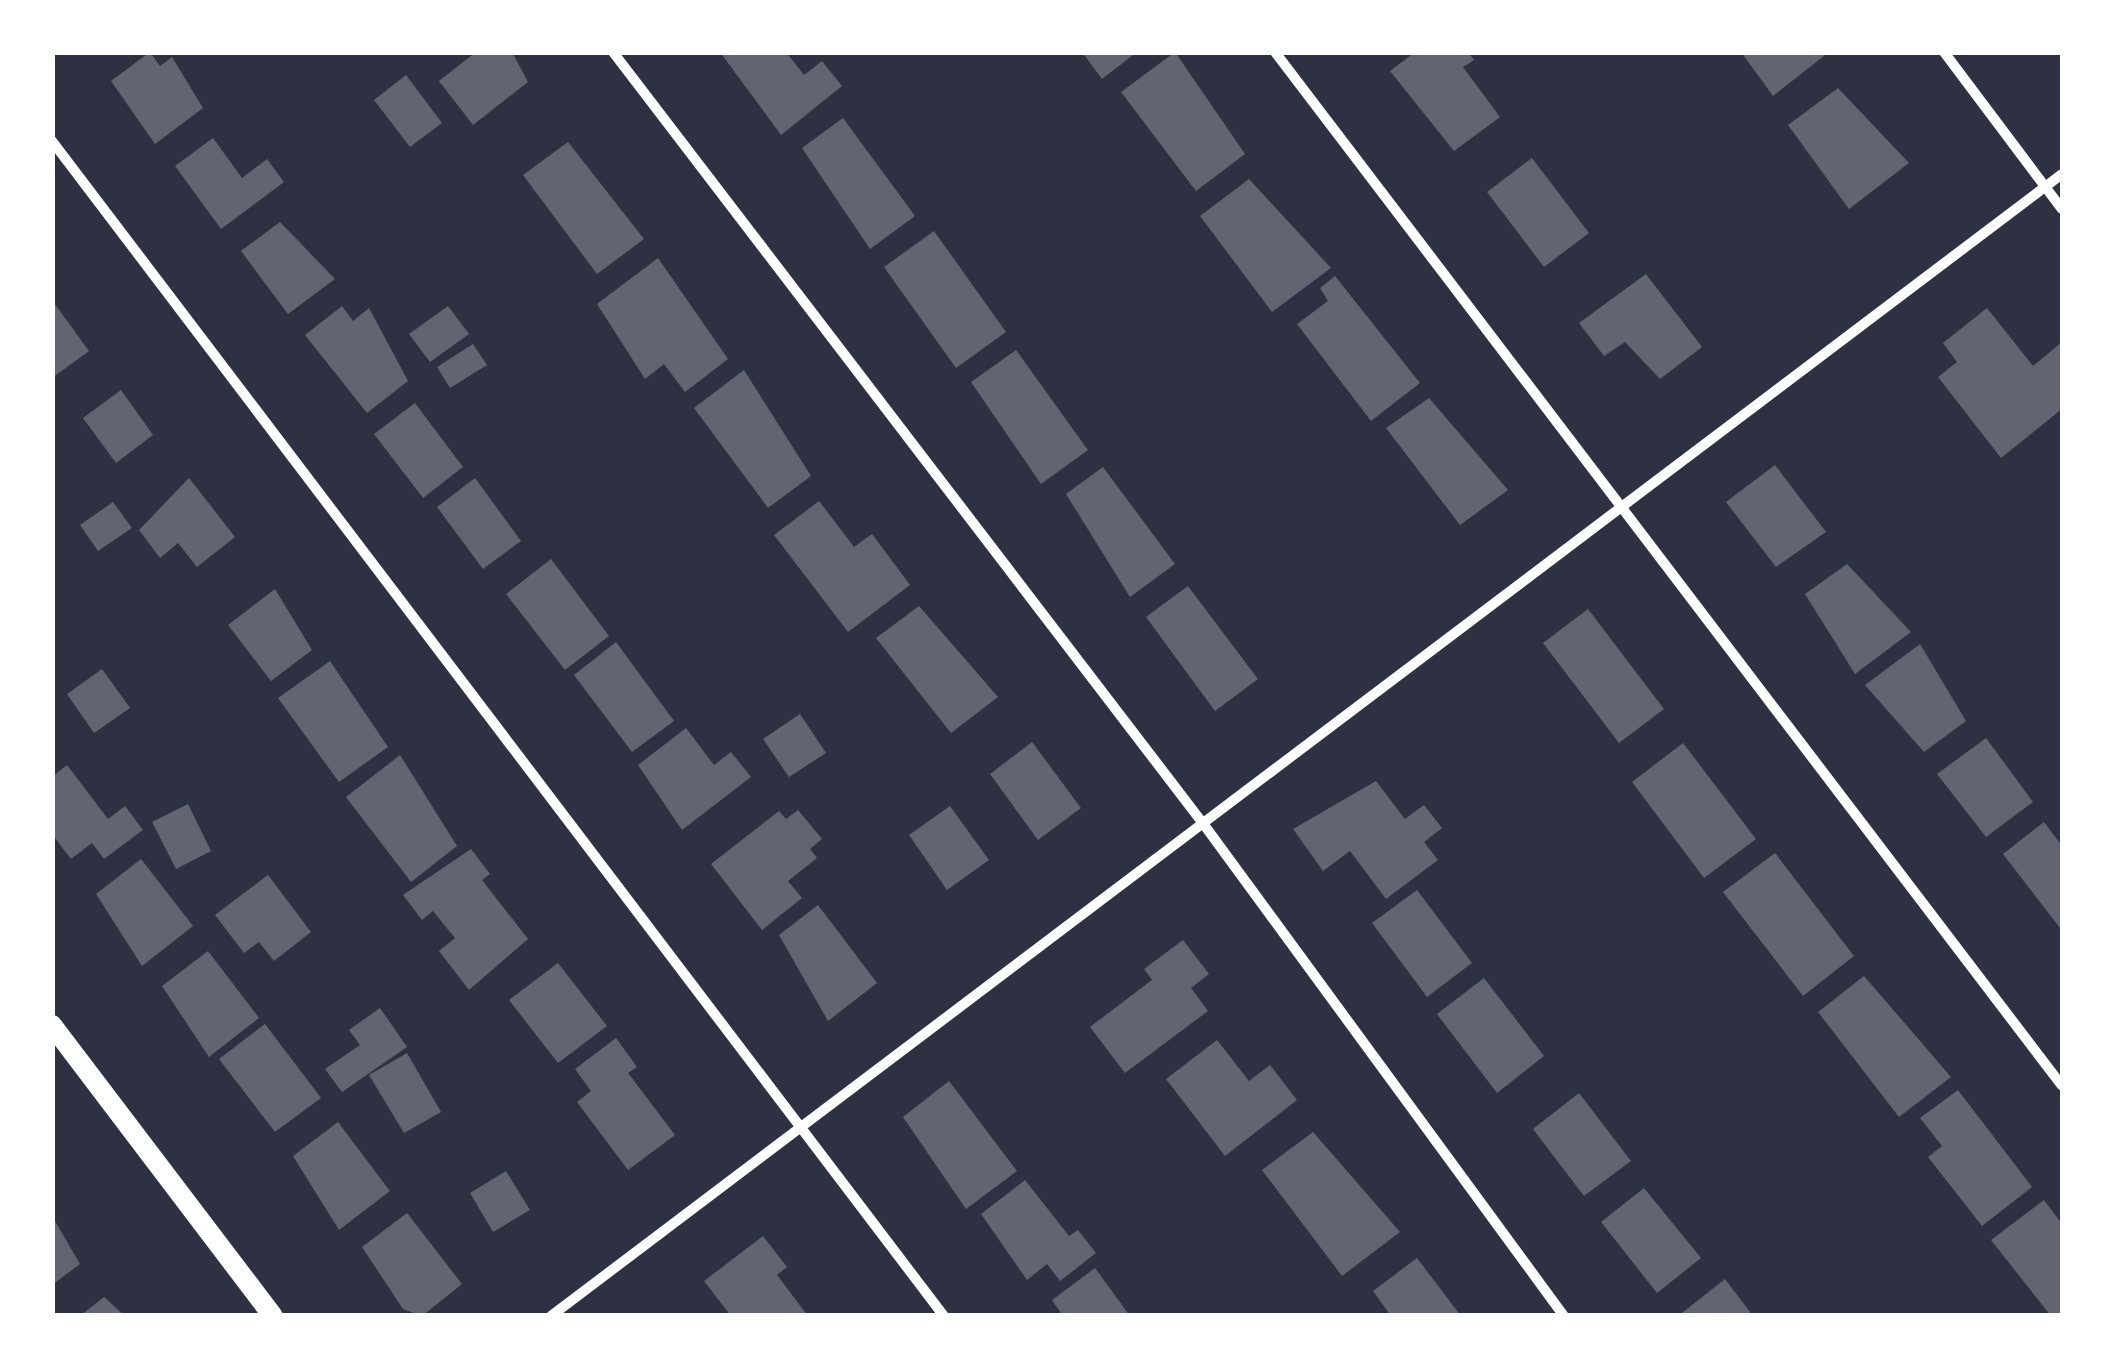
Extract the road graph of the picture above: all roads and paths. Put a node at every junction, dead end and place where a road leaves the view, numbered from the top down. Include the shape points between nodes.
1 (613, 52) edge
2 (1275, 52) edge
3 (1944, 52) edge
4 (52, 142) edge
5 (2062, 174) edge
6 (2044, 184) junction
7 (2062, 208) edge
8 (1621, 500) junction
9 (1202, 822) junction
10 (52, 1025) edge
11 (2062, 1086) edge
12 (802, 1126) junction
13 (273, 1316) edge
14 (551, 1316) edge
15 (944, 1316) edge
16 (1564, 1316) edge

1 - 9 street
2 - 8 street
3 - 6 street
4 - 12 street
5 - 6 street
6 - 7 street
6 - 8 street
8 - 9 street
8 - 11 street
9 - 12 street
9 - 16 street
10 - 13 main road
12 - 14 street
12 - 15 street

